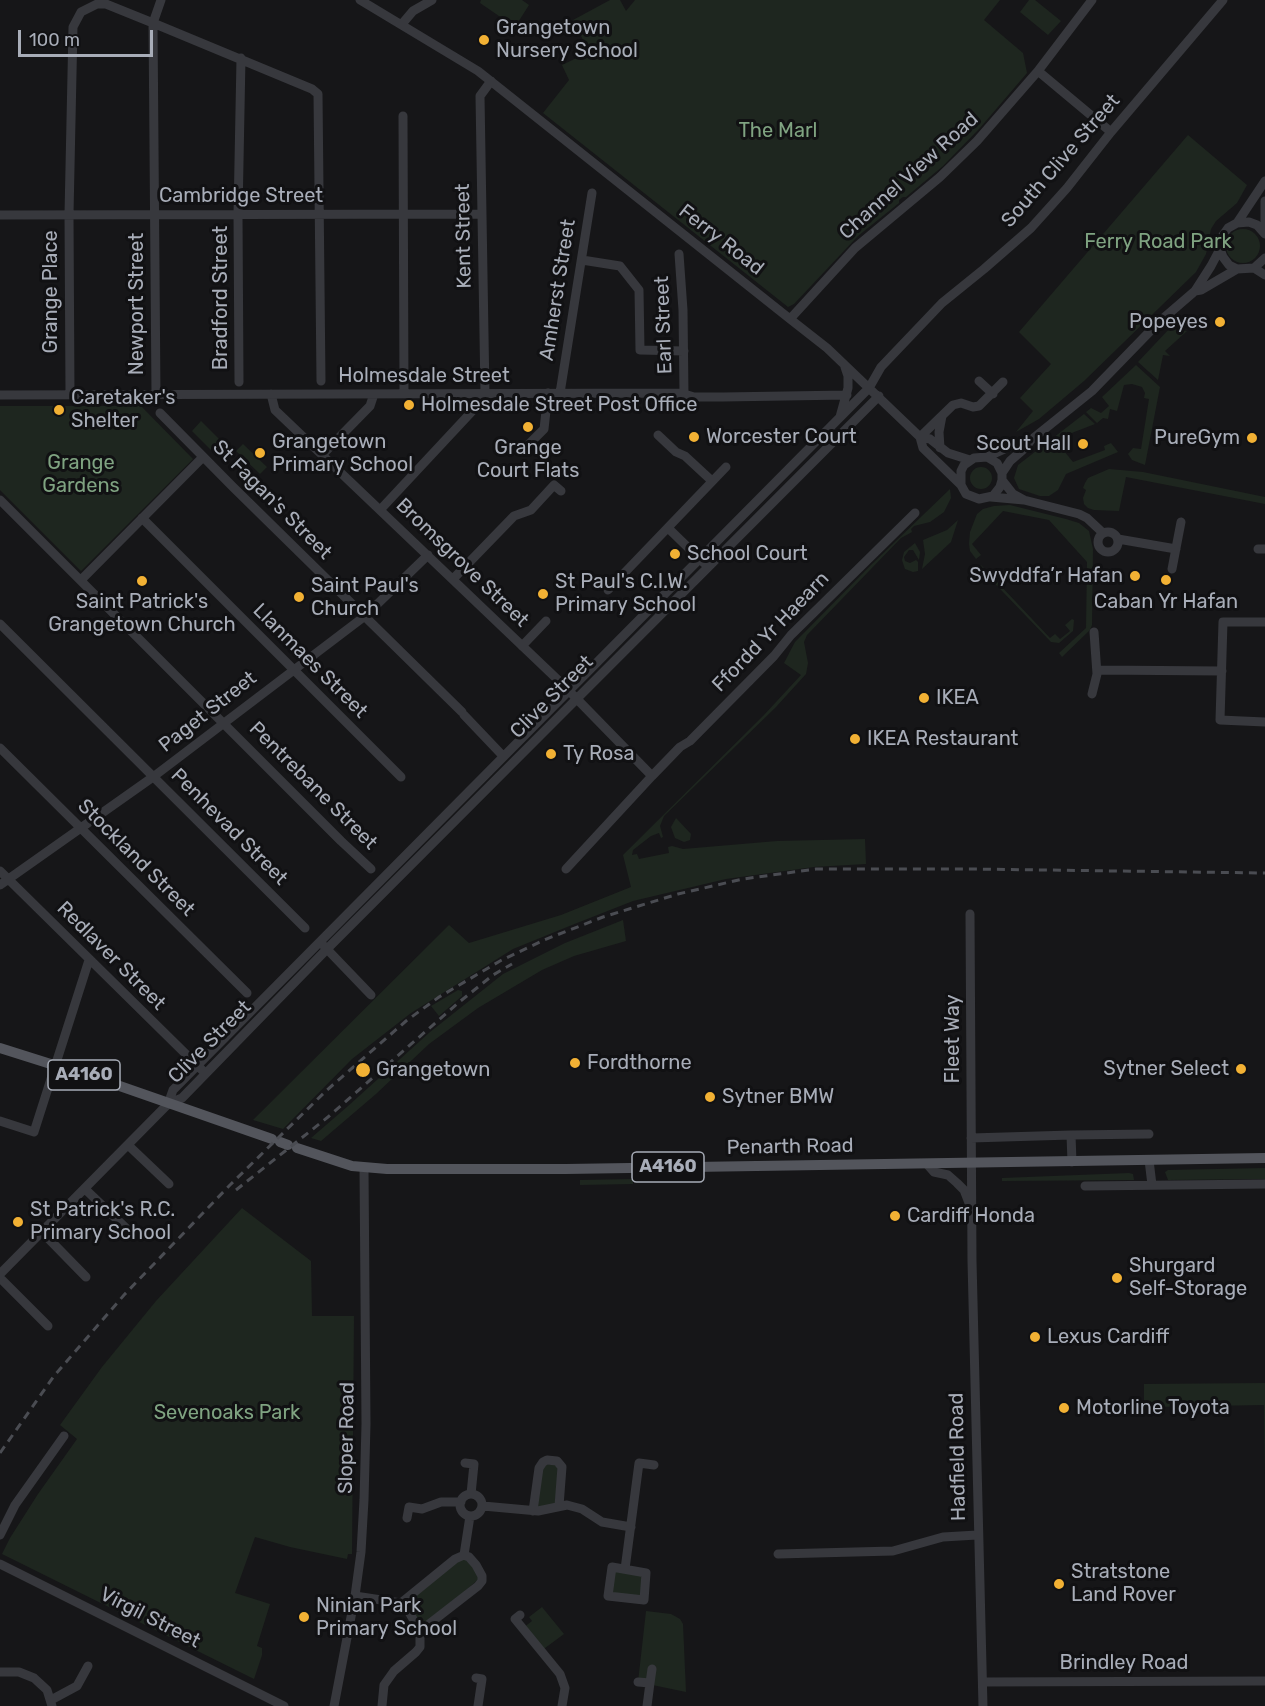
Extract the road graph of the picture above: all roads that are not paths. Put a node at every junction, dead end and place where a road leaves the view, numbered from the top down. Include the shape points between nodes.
1 (161, 0) edge
2 (360, 0) edge
3 (432, 0) edge
4 (1092, 0) edge
5 (1223, 0) edge
6 (153, 23) junction
7 (402, 24) junction
8 (241, 58) junction
9 (1038, 71) junction
10 (491, 81) junction
11 (403, 116) dead end
12 (1111, 132) junction
13 (1265, 181) edge
14 (592, 193) dead end
15 (1265, 201) edge
16 (69, 214) junction
17 (154, 214) junction
18 (238, 214) junction
19 (320, 214) junction
20 (403, 214) junction
21 (482, 214) junction
22 (0, 215) edge
23 (1237, 223) junction
24 (1263, 232) edge
25 (1220, 249) junction
26 (680, 255) dead end
27 (1265, 258) edge
28 (582, 260) junction
29 (1254, 268) junction
30 (1237, 269) junction
31 (1265, 275) edge
32 (1195, 291) junction
33 (790, 319) junction
34 (684, 351) junction
35 (844, 364) junction
36 (321, 381) dead end
37 (979, 381) dead end
38 (239, 382) dead end
39 (1003, 382) dead end
40 (869, 388) junction
41 (548, 393) junction
42 (560, 393) junction
43 (271, 394) junction
44 (374, 394) junction
45 (404, 394) junction
46 (482, 394) junction
47 (684, 394) junction
48 (993, 394) junction
49 (0, 395) edge
50 (70, 395) junction
51 (156, 395) junction
52 (846, 395) junction
53 (879, 396) junction
54 (160, 413) dead end
55 (942, 416) junction
56 (840, 417) junction
57 (657, 435) dead end
58 (920, 437) junction
59 (1031, 440) junction
60 (940, 448) junction
61 (523, 450) dead end
62 (322, 455) junction
63 (203, 457) junction
64 (987, 457) junction
65 (970, 460) junction
66 (726, 467) dead end
67 (1002, 476) junction
68 (712, 481) junction
69 (961, 485) junction
70 (561, 491) dead end
71 (991, 497) junction
72 (0, 500) edge
73 (1024, 500) junction
74 (380, 510) junction
75 (915, 513) dead end
76 (142, 518) junction
77 (1181, 522) dead end
78 (668, 528) junction
79 (1103, 533) junction
80 (1118, 539) junction
81 (1176, 549) junction
82 (428, 555) junction
83 (700, 559) junction
84 (708, 567) junction
85 (1172, 568) dead end
86 (453, 579) junction
87 (81, 580) junction
88 (608, 590) dead end
89 (365, 616) junction
90 (546, 621) dead end
91 (1265, 622) edge
92 (0, 624) edge
93 (1094, 632) dead end
94 (522, 646) junction
95 (292, 669) junction
96 (1097, 670) junction
97 (1222, 671) junction
98 (558, 680) dead end
99 (1092, 694) dead end
100 (573, 695) junction
101 (223, 722) junction
102 (1265, 722) edge
103 (0, 748) edge
104 (503, 756) junction
105 (652, 776) junction
106 (153, 777) junction
107 (401, 777) dead end
108 (80, 827) junction
109 (371, 869) dead end
110 (566, 869) dead end
111 (0, 871) edge
112 (4, 882) edge
113 (970, 914) dead end
114 (305, 928) dead end
115 (324, 945) junction
116 (89, 960) junction
117 (247, 993) dead end
118 (371, 995) dead end
119 (262, 1008) junction
120 (0, 1048) edge
121 (55, 1065) junction
122 (198, 1066) junction
123 (206, 1074) junction
124 (168, 1104) junction
125 (0, 1122) edge
126 (1149, 1134) dead end
127 (1071, 1135) junction
128 (971, 1138) junction
129 (128, 1145) junction
130 (1265, 1158) edge
131 (1149, 1160) junction
132 (1072, 1162) junction
133 (972, 1163) junction
134 (927, 1164) junction
135 (364, 1168) junction
136 (1265, 1184) edge
137 (169, 1185) dead end
138 (1152, 1185) junction
139 (1085, 1186) dead end
140 (85, 1189) junction
141 (972, 1208) junction
142 (126, 1229) dead end
143 (42, 1232) junction
144 (0, 1276) edge
145 (86, 1277) dead end
146 (48, 1326) dead end
147 (64, 1436) dead end
148 (465, 1463) dead end
149 (654, 1466) dead end
150 (471, 1494) junction
151 (460, 1502) junction
152 (483, 1506) junction
153 (559, 1506) junction
154 (533, 1511) junction
155 (470, 1516) junction
156 (407, 1518) dead end
157 (631, 1527) junction
158 (0, 1535) edge
159 (977, 1535) junction
160 (778, 1554) dead end
161 (464, 1555) junction
162 (0, 1564) edge
163 (625, 1569) junction
164 (355, 1596) junction
165 (401, 1603) junction
166 (520, 1615) dead end
167 (532, 1621) dead end
168 (523, 1628) junction
169 (420, 1631) junction
170 (88, 1666) dead end
171 (652, 1669) dead end
172 (0, 1672) edge
173 (476, 1678) dead end
174 (1265, 1681) edge
175 (638, 1682) dead end
176 (983, 1682) junction
177 (650, 1683) junction
178 (51, 1703) edge
179 (271, 1703) edge
180 (284, 1706) edge
181 (334, 1706) edge
182 (382, 1706) edge
183 (478, 1706) edge
184 (562, 1706) edge
185 (647, 1706) edge
186 (983, 1706) edge

1 - 6 street, Newport Street
2 - 7 street, Ferry Road
3 - 7 street via 413,11
4 - 9 street, Channel View Road
5 - 12 street, South Clive Street
6 - 8 street, Grange Place
6 - 16 street, Grange Place via 106,4 89,7 76,20
6 - 17 street, Newport Street
7 - 10 street, Ferry Road
8 - 18 street, Bradford Street
8 - 19 street, Grange Place via 318,94
9 - 12 street
9 - 33 street, Channel View Road via 964,154 855,248
10 - 21 street, Kent Street via 480,96
10 - 33 street, Ferry Road
11 - 20 street
12 - 40 street, South Clive Street via 1031,228 942,303 881,367
13 - 23 street
14 - 28 street, Amherst Street
15 - 24 street
16 - 17 street, Cambridge Street
16 - 22 street, Cambridge Street
16 - 50 street, Grange Place
17 - 18 street, Cambridge Street
17 - 51 street, Newport Street
18 - 19 street, Cambridge Street
18 - 38 street, Bradford Street
19 - 20 street, Cambridge Street
19 - 36 street
20 - 21 street, Cambridge Street
20 - 45 street
21 - 46 street, Kent Street
23 - 24 street via 1249,222
23 - 25 street via 1223,235
25 - 30 street via 1229,265
25 - 32 street
26 - 34 street, Earl Street
27 - 29 street
28 - 34 street via 620,266 639,290 640,350
28 - 42 street, Amherst Street
29 - 30 street
29 - 31 street
30 - 32 street
32 - 59 street via 1092,391
33 - 35 street, Ferry Road
34 - 47 street, Earl Street
35 - 40 street, Ferry Road
35 - 52 street, Clive Street
37 - 48 street
39 - 48 street
40 - 53 street, Ferry Road
40 - 56 street, Clive Street
41 - 42 street, Holmesdale Street
41 - 46 street, Holmesdale Street
41 - 61 street via 544,429
42 - 47 street, Holmesdale Street
43 - 44 street, Holmesdale Street
43 - 51 street, Holmesdale Street
43 - 62 street, Bromsgrove Street via 275,410
44 - 45 street, Holmesdale Street
44 - 62 street via 370,406
45 - 46 street, Holmesdale Street
46 - 74 street via 477,406
47 - 52 street, Holmesdale Street
48 - 55 street via 980,406 957,403
49 - 50 street, Holmesdale Street
50 - 51 street, Holmesdale Street
52 - 56 street, Clive Street
53 - 58 street, Ferry Road
53 - 84 street, Clive Street
54 - 63 street, St Fagan's Street
55 - 58 street
55 - 60 street
56 - 83 street, Clive Street
57 - 68 street
58 - 60 street, Ferry Road via 930,439
58 - 69 street, Ferry Road via 923,448
59 - 64 street
59 - 67 street via 1010,461
60 - 65 street, Ferry Road
62 - 74 street, Bromsgrove Street
63 - 76 street
63 - 89 street, St Fagan's Street
64 - 65 street
64 - 67 street via 997,463
65 - 69 street via 961,471
66 - 68 street
67 - 71 street
67 - 73 street via 1013,494
68 - 78 street
69 - 71 street, Ferry Road via 970,497
70 - 86 street via 554,485 531,510 514,516
71 - 73 street
72 - 87 street, Pentrebane Street
73 - 79 street via 1079,514
74 - 82 street, Bromsgrove Street
75 - 105 street, Ffordd Yr Haearn
76 - 87 street
76 - 95 street, Llanmaes Street
77 - 81 street
78 - 83 street
78 - 88 street
79 - 80 street via 1110,532
79 - 80 street via 1098,543 1105,552 1116,549
80 - 81 street
81 - 85 street
82 - 86 street, Bromsgrove Street
82 - 89 street, Paget Street
83 - 84 street
83 - 100 street, Clive Street
84 - 100 street, Clive Street
86 - 94 street, Bromsgrove Street
87 - 101 street, Pentrebane Street
89 - 95 street, Paget Street
89 - 104 street, St Fagan's Street
90 - 94 street
91 - 97 street via 1223,622
92 - 106 street, Penhevad Street
93 - 96 street
94 - 98 street, Bromsgrove Street
95 - 101 street, Paget Street
95 - 107 street, Llanmaes Street
96 - 97 street
96 - 99 street
97 - 102 street via 1220,720
100 - 104 street, Clive Street
100 - 105 street
100 - 115 street, Clive Street
101 - 106 street, Paget Street
101 - 109 street, Pentrebane Street
103 - 108 street, Stockland Street
104 - 115 street, Clive Street
105 - 110 street, Ffordd Yr Haearn
106 - 108 street, Paget Street
106 - 114 street, Penhevad Street
108 - 112 street, Paget Street
108 - 117 street, Stockland Street
111 - 112 street, Redlaver Street
112 - 116 street, Redlaver Street via 20,891
113 - 128 street, Fleet Way
115 - 118 street
115 - 119 street, Clive Street
116 - 121 street
116 - 122 street, Redlaver Street
119 - 122 street, Clive Street
119 - 123 street, Clive Street
120 - 121 main road, Penarth Road / A4160
121 - 124 main road, Penarth Road / A4160
121 - 125 street via 34,1132
122 - 123 street, Redlaver Street
122 - 124 street, Clive Street via 173,1090
123 - 124 street, Clive Street via 182,1098
124 - 129 street
124 - 135 main road, Penarth Road / A4160
126 - 127 street
127 - 128 street
127 - 132 street
128 - 133 street, Fleet Way
129 - 137 street
129 - 140 street
130 - 131 main road, Penarth Road / A4160
131 - 132 main road, Penarth Road / A4160
131 - 138 street
132 - 133 main road, Penarth Road / A4160
133 - 134 main road, Penarth Road / A4160
133 - 141 street, Hadfield Road
134 - 135 main road, Penarth Road / A4160
134 - 141 street via 934,1172 948,1175 957,1183
135 - 164 street, Sloper Road via 366,1424 361,1552
136 - 138 street
138 - 139 street
140 - 142 street
140 - 143 street
141 - 159 street, Hadfield Road
143 - 144 street
143 - 145 street
144 - 146 street
147 - 158 street via 15,1505
148 - 150 street via 474,1464
149 - 157 street via 639,1463
150 - 151 street
150 - 152 street via 480,1497
151 - 155 street via 463,1513
151 - 156 street via 409,1508
152 - 154 street
152 - 155 street via 477,1515
153 - 154 street
153 - 154 street via 562,1467 557,1461 547,1460 539,1468
153 - 157 street via 573,1506 602,1522
155 - 161 street
157 - 163 street
159 - 160 street via 943,1537 892,1551
159 - 176 street, Hadfield Road
161 - 165 street
161 - 169 street via 476,1565 482,1581
162 - 179 street, Virgil Street
163 - 163 street via 612,1567 608,1596 644,1600 646,1573
164 - 165 street
164 - 181 street, Sloper Road
165 - 169 street
166 - 168 street via 515,1618
167 - 168 street
168 - 184 street via 560,1674 565,1688
169 - 182 street via 420,1647 384,1685
170 - 178 street via 77,1686
171 - 177 street
172 - 178 street via 28,1674 42,1684
173 - 183 street via 482,1679
174 - 176 street, Brindley Road
175 - 177 street
176 - 186 street, Hadfield Road
177 - 185 street
179 - 180 street, Virgil Street

